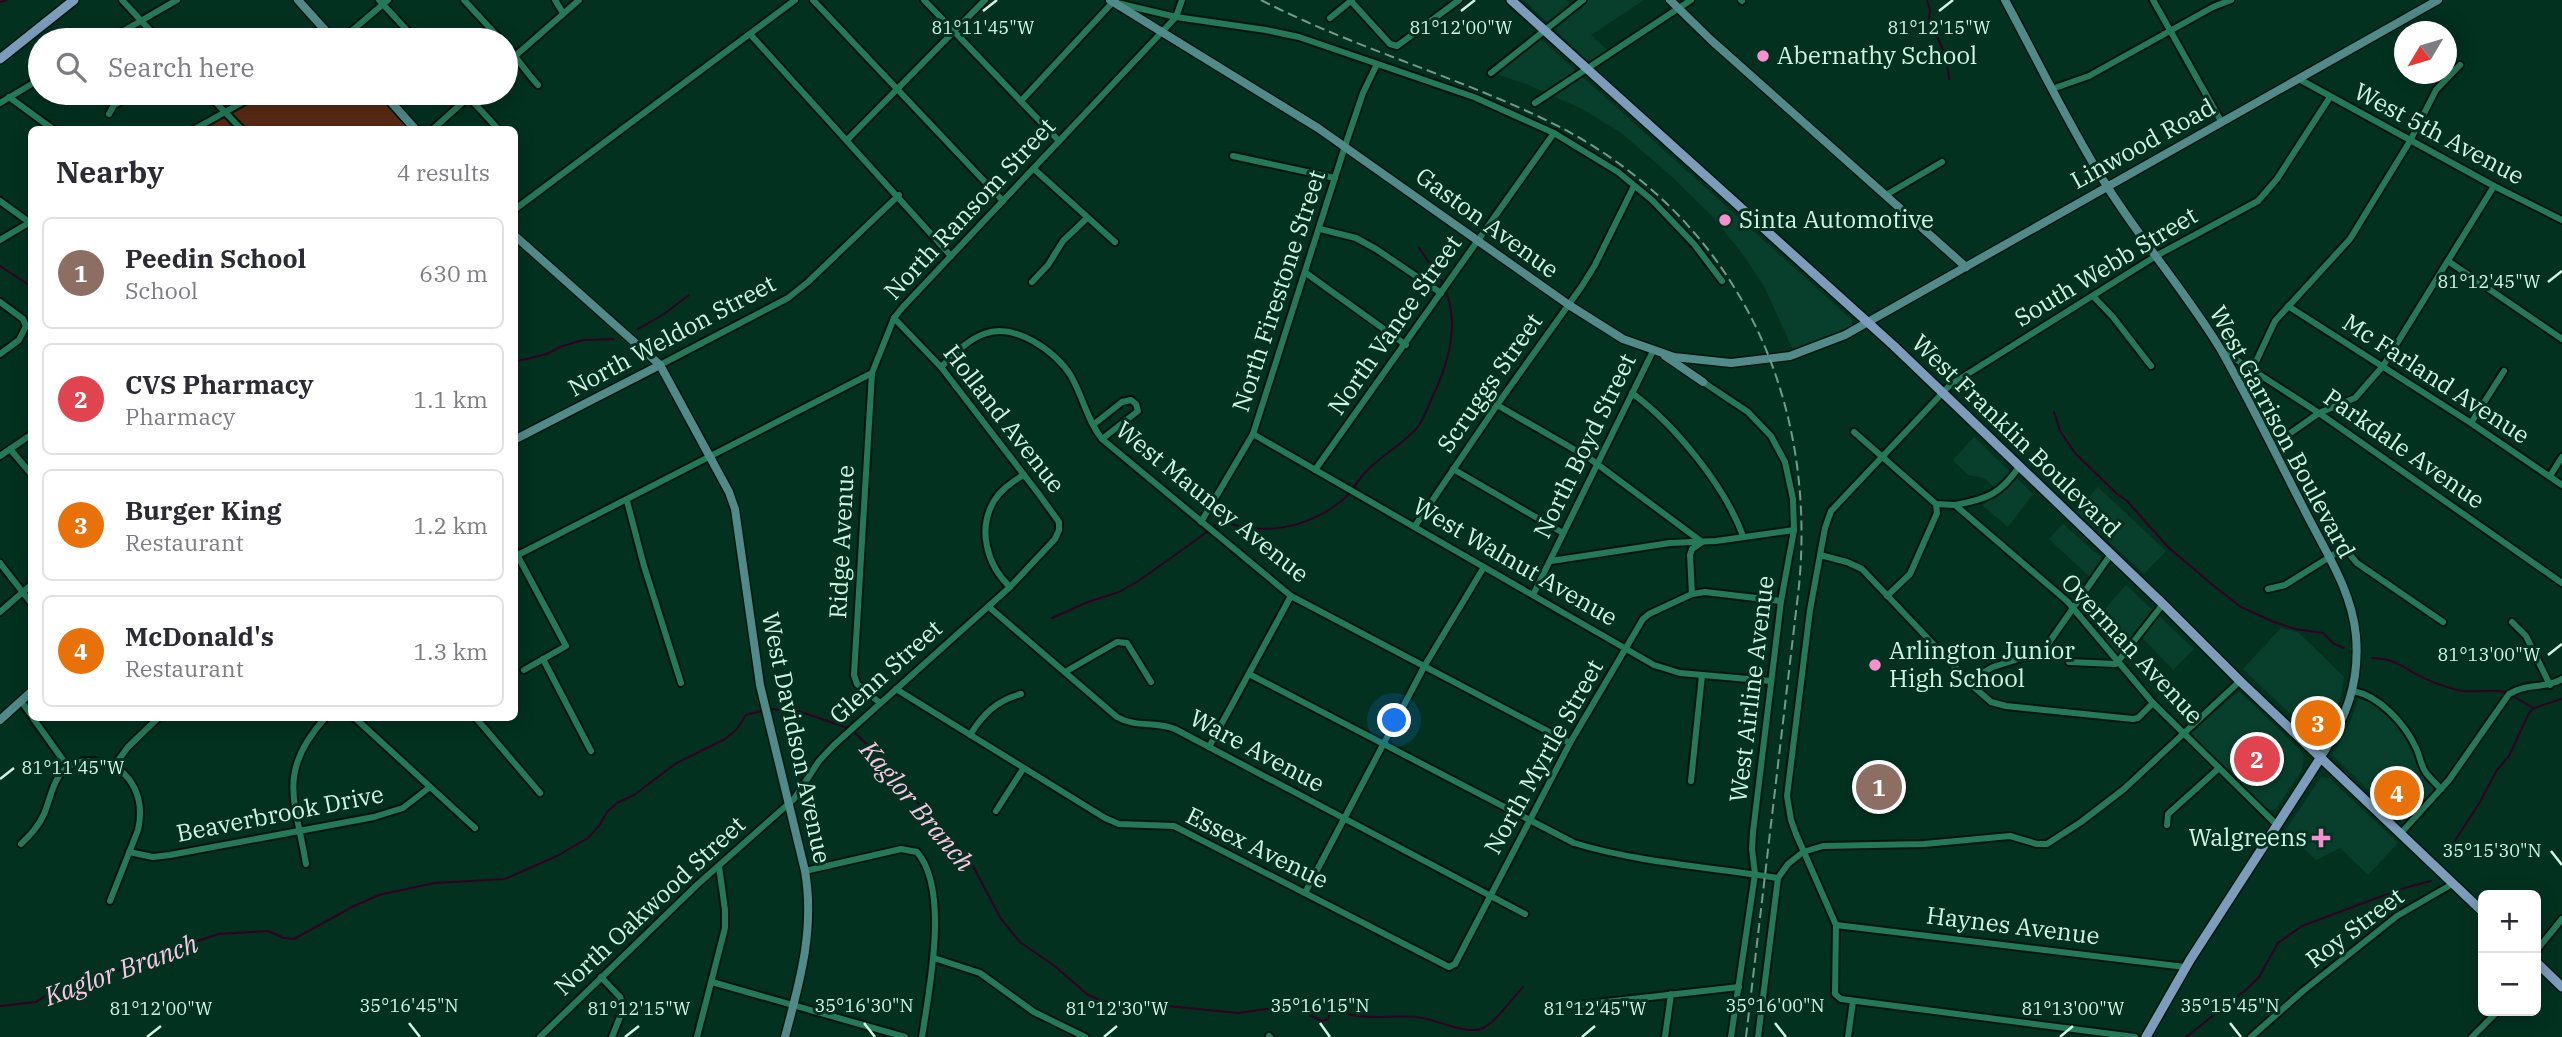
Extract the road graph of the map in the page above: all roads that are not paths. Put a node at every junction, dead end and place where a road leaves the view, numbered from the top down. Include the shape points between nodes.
1 (75, 0) edge
2 (122, 0) edge
3 (177, 0) edge
4 (298, 0) edge
5 (464, 0) edge
6 (555, 0) edge
7 (579, 0) edge
8 (795, 0) edge
9 (813, 0) edge
10 (924, 0) edge
11 (985, 0) edge
12 (1182, 0) edge
13 (1351, 0) edge
14 (1459, 0) edge
15 (1511, 0) edge
16 (1583, 0) edge
17 (1670, 0) edge
18 (1691, 0) edge
19 (2005, 0) edge
20 (2152, 0) edge
21 (2231, 0) edge
22 (2438, 0) edge
23 (383, 1) edge
24 (1111, 1) edge
25 (1678, 9) junction
26 (563, 13) junction
27 (1175, 17) junction
28 (1330, 18) dead end
29 (141, 22) junction
30 (39, 28) edge
31 (130, 28) edge
32 (147, 28) edge
33 (323, 28) edge
34 (354, 28) edge
35 (406, 28) edge
36 (490, 28) edge
37 (1543, 30) junction
38 (2170, 31) junction
39 (954, 32) junction
40 (1162, 32) junction
41 (750, 34) junction
42 (28, 37) edge
43 (518, 53) edge
44 (0, 59) edge
45 (518, 64) edge
46 (1377, 64) junction
47 (2460, 65) dead end
48 (1586, 69) junction
49 (1491, 73) dead end
50 (2299, 79) junction
51 (538, 85) dead end
52 (28, 86) edge
53 (897, 89) junction
54 (2052, 89) junction
55 (9, 97) junction
56 (2330, 97) junction
57 (1021, 101) junction
58 (0, 103) edge
59 (1535, 103) dead end
60 (114, 105) edge
61 (218, 105) edge
62 (237, 105) edge
63 (394, 105) edge
64 (458, 105) edge
65 (478, 105) edge
66 (224, 112) junction
67 (109, 114) dead end
68 (2221, 121) junction
69 (49, 126) edge
70 (200, 126) edge
71 (238, 126) edge
72 (412, 126) edge
73 (436, 126) edge
74 (496, 126) edge
75 (1554, 133) junction
76 (847, 140) junction
77 (1059, 141) junction
78 (2410, 141) junction
79 (1345, 146) junction
80 (1233, 156) dead end
81 (1942, 162) dead end
82 (1034, 169) junction
83 (1335, 178) junction
84 (1634, 186) junction
85 (2106, 186) junction
86 (2494, 186) junction
87 (899, 195) junction
88 (1886, 195) junction
89 (0, 201) edge
90 (1003, 201) junction
91 (518, 207) edge
92 (1087, 218) junction
93 (28, 220) edge
94 (2562, 220) edge
95 (28, 222) edge
96 (1320, 229) junction
97 (518, 239) edge
98 (0, 240) edge
99 (1478, 240) junction
100 (1115, 242) dead end
101 (951, 256) junction
102 (2156, 256) junction
103 (2448, 261) junction
104 (1966, 267) junction
105 (1306, 273) junction
106 (1722, 281) dead end
107 (1031, 282) dead end
108 (1441, 293) junction
109 (2093, 296) junction
110 (0, 302) edge
111 (1569, 305) junction
112 (2288, 306) junction
113 (894, 318) junction
114 (1867, 323) junction
115 (2562, 339) edge
116 (1406, 345) junction
117 (2221, 350) junction
118 (1656, 352) junction
119 (0, 354) edge
120 (1690, 360) junction
121 (1704, 362) junction
122 (660, 365) junction
123 (2151, 366) dead end
124 (2383, 366) junction
125 (941, 367) junction
126 (2254, 369) junction
127 (2504, 371) dead end
128 (872, 373) junction
129 (1695, 376) junction
130 (1703, 382) junction
131 (2243, 390) junction
132 (1632, 393) junction
133 (1942, 393) junction
134 (1497, 405) junction
135 (2319, 413) junction
136 (2471, 422) junction
137 (1093, 425) junction
138 (1854, 432) dead end
139 (1253, 434) junction
140 (28, 437) edge
141 (518, 438) edge
142 (1102, 439) junction
143 (2282, 439) dead end
144 (10, 449) junction
145 (0, 456) edge
146 (1883, 456) junction
147 (710, 457) junction
148 (2562, 457) edge
149 (1598, 464) junction
150 (2020, 467) junction
151 (1453, 469) junction
152 (28, 470) edge
153 (1315, 470) junction
154 (1023, 475) junction
155 (2550, 476) junction
156 (2562, 485) edge
157 (626, 501) junction
158 (1936, 504) junction
159 (1955, 505) junction
160 (1202, 523) junction
161 (1415, 526) junction
162 (1794, 530) junction
163 (1563, 533) junction
164 (1743, 536) junction
165 (1702, 542) junction
166 (1046, 550) joint
167 (518, 553) edge
168 (2111, 554) junction
169 (1820, 555) junction
170 (2328, 557) junction
171 (518, 558) edge
172 (1551, 561) junction
173 (0, 563) edge
174 (1484, 567) junction
175 (2562, 583) edge
176 (28, 587) edge
177 (1010, 587) junction
178 (2267, 589) dead end
179 (22, 592) junction
180 (1692, 594) junction
181 (1533, 595) junction
182 (1291, 596) junction
183 (1887, 596) junction
184 (28, 599) edge
185 (1781, 601) junction
186 (2164, 604) junction
187 (989, 607) junction
188 (2075, 608) junction
189 (0, 612) edge
190 (2443, 622) dead end
191 (2512, 622) dead end
192 (1625, 649) junction
193 (543, 659) junction
194 (2119, 661) junction
195 (2069, 662) dead end
196 (1425, 665) junction
197 (524, 670) dead end
198 (1065, 672) junction
199 (1249, 674) junction
200 (1702, 675) junction
201 (2562, 679) edge
202 (1771, 681) junction
203 (1968, 681) junction
204 (2240, 681) junction
205 (1151, 682) dead end
206 (681, 683) dead end
207 (2550, 685) junction
208 (896, 689) junction
209 (2353, 691) junction
210 (1021, 694) dead end
211 (28, 695) edge
212 (21, 701) junction
213 (880, 702) junction
214 (2153, 703) junction
215 (28, 711) edge
216 (0, 720) edge
217 (35, 721) edge
218 (155, 721) edge
219 (323, 721) edge
220 (358, 721) edge
221 (479, 721) edge
222 (2183, 734) junction
223 (970, 735) junction
224 (1570, 743) junction
225 (1382, 745) junction
226 (1209, 747) junction
227 (591, 751) dead end
228 (2321, 757) junction
229 (114, 766) junction
230 (68, 767) junction
231 (1023, 769) junction
232 (2218, 769) junction
233 (1691, 781) dead end
234 (430, 787) junction
235 (2441, 789) junction
236 (540, 793) dead end
237 (788, 804) junction
238 (996, 811) dead end
239 (1345, 819) junction
240 (1530, 822) junction
241 (2167, 825) dead end
242 (2278, 826) junction
243 (475, 828) dead end
244 (300, 832) junction
245 (2401, 833) junction
246 (21, 844) dead end
247 (129, 852) junction
248 (1803, 852) junction
249 (306, 863) dead end
250 (719, 866) junction
251 (805, 871) junction
252 (1755, 874) junction
253 (1778, 878) junction
254 (2454, 883) junction
255 (1305, 893) junction
256 (1490, 895) junction
257 (110, 901) dead end
258 (2478, 907) edge
259 (1525, 914) dead end
260 (2562, 919) edge
261 (1836, 925) junction
262 (2541, 945) edge
263 (934, 958) junction
264 (1455, 964) joint
265 (2185, 967) junction
266 (2541, 970) edge
267 (601, 977) junction
268 (712, 982) junction
269 (1739, 987) junction
270 (2562, 987) edge
271 (1671, 994) junction
272 (1853, 1001) junction
273 (794, 1004) junction
274 (1579, 1005) dead end
275 (2493, 1016) edge
276 (540, 1037) edge
277 (612, 1037) edge
278 (697, 1037) edge
279 (785, 1037) edge
280 (905, 1037) edge
281 (922, 1037) edge
282 (1085, 1037) edge
283 (1665, 1037) edge
284 (1731, 1037) edge
285 (1758, 1037) edge
286 (1848, 1037) edge
287 (2135, 1037) edge
288 (2146, 1037) edge
289 (2251, 1037) edge
290 (2472, 1037) edge

1 - 30 main road
2 - 29 street
3 - 29 street
4 - 33 main road
5 - 36 street
6 - 26 street
7 - 26 street
8 - 41 street
9 - 53 street
10 - 39 street
11 - 39 street
12 - 27 street, North Ransom Street
13 - 14 street via 1395,46
13 - 28 street
15 - 37 main road, West Franklin Boulevard
16 - 37 street
17 - 25 main road
18 - 25 street
19 - 54 main road, West Garrison Boulevard
20 - 38 street
21 - 38 street
22 - 50 main road, Linwood Road
23 - 34 street
23 - 35 street
24 - 27 street
24 - 40 main road, Gaston Avenue
24 - 57 street
25 - 48 street
25 - 88 main road
26 - 43 street
27 - 40 street, North Ransom Street
27 - 46 street via 1288,35
29 - 31 street
29 - 32 street
37 - 48 main road, West Franklin Boulevard
37 - 49 street
38 - 54 street via 2089,76
38 - 68 street
39 - 53 street
39 - 57 street
40 - 77 street, North Ransom Street
40 - 79 main road, Gaston Avenue
41 - 76 street
41 - 91 street
42 - 44 main road
45 - 51 street
46 - 75 street via 1474,97
46 - 79 street, North Firestone Street
47 - 78 street via 2436,90
48 - 59 street
48 - 114 main road, West Franklin Boulevard
50 - 56 street, West 5th Avenue
50 - 68 main road, Linwood Road
52 - 55 street
53 - 76 street
53 - 90 street
54 - 85 main road, West Garrison Boulevard
55 - 58 street
55 - 69 street
56 - 78 street, West 5th Avenue
56 - 102 street, South Webb Street via 2258,201
57 - 77 street
60 - 67 street
61 - 66 street
62 - 66 street
63 - 72 main road
64 - 73 street
65 - 74 street
66 - 70 street
66 - 71 street
68 - 85 main road, Linwood Road
75 - 84 street
75 - 99 street, North Vance Street
76 - 87 street
77 - 82 street, North Ransom Street
78 - 86 street, West 5th Avenue
78 - 112 street via 2350,239
79 - 83 street, North Firestone Street
79 - 99 main road, Gaston Avenue
80 - 83 street
81 - 88 street
82 - 90 street, North Ransom Street
82 - 92 street
83 - 96 street, North Firestone Street
84 - 106 street via 1676,223
84 - 111 street, Scruggs Street via 1595,265
85 - 102 main road, West Garrison Boulevard
85 - 104 main road, Linwood Road
86 - 94 street, West 5th Avenue
86 - 103 street
87 - 101 street
87 - 122 street, North Weldon Street via 788,298
88 - 104 main road
89 - 93 street
90 - 101 street, North Ransom Street
92 - 100 street
92 - 107 street
95 - 98 street
96 - 105 street, North Firestone Street
96 - 108 street via 1356,238
97 - 122 main road, West Davidson Avenue
99 - 108 street, North Vance Street
99 - 111 main road, Gaston Avenue
101 - 113 street, North Ransom Street
102 - 109 street, South Webb Street
102 - 117 main road, West Garrison Boulevard
103 - 115 street
103 - 124 street
104 - 114 main road, Linwood Road
105 - 116 street
105 - 139 street, North Firestone Street
108 - 116 street, North Vance Street
109 - 123 street
109 - 133 street, South Webb Street
110 - 119 street via 26,326 19,340
111 - 118 main road, Gaston Avenue via 1623,339
111 - 134 street, Scruggs Street
112 - 124 street, Mc Farland Avenue
112 - 126 street via 2270,327
113 - 125 street, Holland Avenue
113 - 128 street, North Ransom Street
114 - 121 main road, Gaston Avenue via 1790,356
114 - 133 main road, West Franklin Boulevard
116 - 153 street, North Vance Street
117 - 126 street, Parkdale Avenue
117 - 131 main road, West Garrison Boulevard
118 - 120 main road, Gaston Avenue
118 - 129 main road
118 - 132 street, North Boyd Street
120 - 121 main road, Gaston Avenue
120 - 129 main road
121 - 130 main road via 1699,374
122 - 141 main road, North Weldon Street
122 - 147 main road, West Davidson Avenue
124 - 135 street via 2355,398
124 - 136 street, Mc Farland Avenue
125 - 137 street, West Mauney Avenue via 983,334 999,331 1023,338 1064,366
125 - 154 street, Holland Avenue
126 - 131 street
126 - 135 street, Parkdale Avenue
127 - 136 street
128 - 147 street
128 - 213 street, Ridge Avenue via 854,675
129 - 130 main road
130 - 162 street, West Airline Avenue via 1748,412 1772,436 1790,482
131 - 170 main road, West Garrison Boulevard
132 - 149 street, North Boyd Street
132 - 164 street via 1696,458 1731,509
133 - 146 street, South Webb Street
133 - 150 main road, West Franklin Boulevard
134 - 149 street
134 - 151 street, Scruggs Street
135 - 143 street
135 - 175 street, Parkdale Avenue
136 - 155 street, Mc Farland Avenue
137 - 142 street, West Mauney Avenue
137 - 142 street via 1122,402 1136,404 1138,411
138 - 146 street
139 - 153 street, West Walnut Avenue
139 - 160 street, North Firestone Street
140 - 144 street
142 - 160 street, West Mauney Avenue
144 - 145 street
144 - 152 street
146 - 158 street
146 - 169 street, South Webb Street via 1831,511
147 - 157 street
147 - 237 main road, West Davidson Avenue via 734,509 759,677
148 - 155 street
149 - 163 street, North Boyd Street
149 - 165 street
150 - 159 street via 1994,494
150 - 168 main road, West Franklin Boulevard
151 - 161 street, Scruggs Street
151 - 163 street
153 - 161 street, West Walnut Avenue
154 - 166 street, Holland Avenue via 1059,523
154 - 177 street via 995,499 988,517 990,562
155 - 156 street, Mc Farland Avenue
157 - 167 street
157 - 206 street
158 - 159 street
158 - 183 street via 1937,513 1910,573
159 - 188 street, Overman Avenue
160 - 182 street, West Mauney Avenue
161 - 174 street, West Walnut Avenue
162 - 164 street
162 - 185 street, West Airline Avenue
163 - 172 street, North Boyd Street
164 - 165 street
165 - 172 street
165 - 180 street via 1690,555
166 - 177 street, Glenn Street
168 - 186 main road, West Franklin Boulevard
168 - 188 street
169 - 183 street via 1862,569
169 - 248 street, South Webb Street via 1787,796
170 - 178 street via 2285,585
170 - 190 street via 2346,548 2357,563
170 - 209 main road, West Garrison Boulevard via 2353,619
171 - 193 street via 566,646
172 - 181 street, North Boyd Street
173 - 179 street
174 - 181 street, West Walnut Avenue
174 - 196 street
176 - 179 street
177 - 187 street, Glenn Street
179 - 184 street
179 - 189 street
180 - 185 street
180 - 192 street, North Myrtle Street via 1649,614
181 - 192 street, West Walnut Avenue
182 - 196 street, West Mauney Avenue
182 - 199 street
183 - 203 street
185 - 202 street, West Airline Avenue
186 - 194 street
186 - 204 main road, West Franklin Boulevard
187 - 198 street, Ware Avenue
187 - 208 street, Glenn Street
188 - 194 street, Overman Avenue
188 - 203 street via 2043,651 1993,667
191 - 207 street via 2526,636
192 - 200 street, West Walnut Avenue via 1662,668
192 - 224 street, North Myrtle Street
193 - 197 street
193 - 227 street
194 - 195 street via 2111,665
194 - 214 street, Overman Avenue
196 - 224 street, West Mauney Avenue
196 - 225 street
198 - 205 street via 1117,642 1126,643
198 - 226 street, Ware Avenue via 1126,722 1167,726
199 - 225 street
199 - 226 street
200 - 202 street, West Walnut Avenue
200 - 233 street
201 - 207 street
202 - 252 street, West Airline Avenue via 1752,849
203 - 214 street via 1989,700 2006,706 2133,719
204 - 222 street
204 - 228 main road, West Franklin Boulevard
207 - 235 street via 2524,687 2509,694
208 - 213 street, Glenn Street
208 - 223 street, Essex Avenue
209 - 228 main road, West Garrison Boulevard via 2346,714
209 - 235 street via 2381,705 2396,720 2412,739 2424,771
210 - 223 street via 996,703
211 - 212 main road
212 - 215 street
212 - 216 main road
213 - 237 street, Glenn Street via 827,752
214 - 222 street, Overman Avenue
217 - 230 street
218 - 229 street
219 - 244 street via 303,746 294,769
220 - 234 street
221 - 236 street
222 - 232 street, Overman Avenue
222 - 248 street via 2124,789 2047,844 2010,836 1924,844 1833,845
223 - 231 street, Essex Avenue
224 - 240 street, North Myrtle Street
225 - 239 street
225 - 240 street
226 - 239 street, Ware Avenue
228 - 242 main road
228 - 245 main road, West Franklin Boulevard
229 - 230 street via 93,761
229 - 247 street via 136,789 141,807
230 - 246 street via 55,784 39,824
231 - 238 street
231 - 255 street, Essex Avenue via 1119,824 1174,827
232 - 241 street via 2168,814
232 - 242 street, Overman Avenue
234 - 243 street
234 - 244 street, Beaverbrook Drive via 396,811
235 - 245 street
237 - 250 street, North Oakwood Street
237 - 251 main road, West Davidson Avenue
239 - 255 street
239 - 256 street, Ware Avenue
240 - 252 street via 1599,850
240 - 256 street, North Myrtle Street
242 - 265 main road
244 - 247 street, Beaverbrook Drive via 153,857
244 - 249 street
245 - 254 main road, West Franklin Boulevard
247 - 257 street
248 - 253 street
248 - 261 street, South Webb Street
250 - 267 street, North Oakwood Street
250 - 268 street via 725,928
251 - 263 street via 901,849 917,852 930,878
251 - 273 main road, West Davidson Avenue via 809,928
252 - 253 street
252 - 269 street, West Airline Avenue
253 - 285 street
254 - 258 main road, West Franklin Boulevard
254 - 289 street, Roy Street via 2397,916
255 - 264 street, Essex Avenue via 1440,964
256 - 259 street, Ware Avenue
256 - 264 street, North Myrtle Street
260 - 262 street
261 - 265 street, Haynes Avenue
261 - 272 street via 1835,994
263 - 281 street
263 - 282 street via 980,974 1034,1012
265 - 288 main road
266 - 270 main road
267 - 276 street, North Oakwood Street
267 - 277 street via 624,1007
268 - 273 street
268 - 278 street
269 - 271 street
269 - 284 street, West Airline Avenue
271 - 274 street
271 - 283 street
272 - 286 street
272 - 287 street
273 - 279 main road, West Davidson Avenue
273 - 280 street
275 - 290 street

